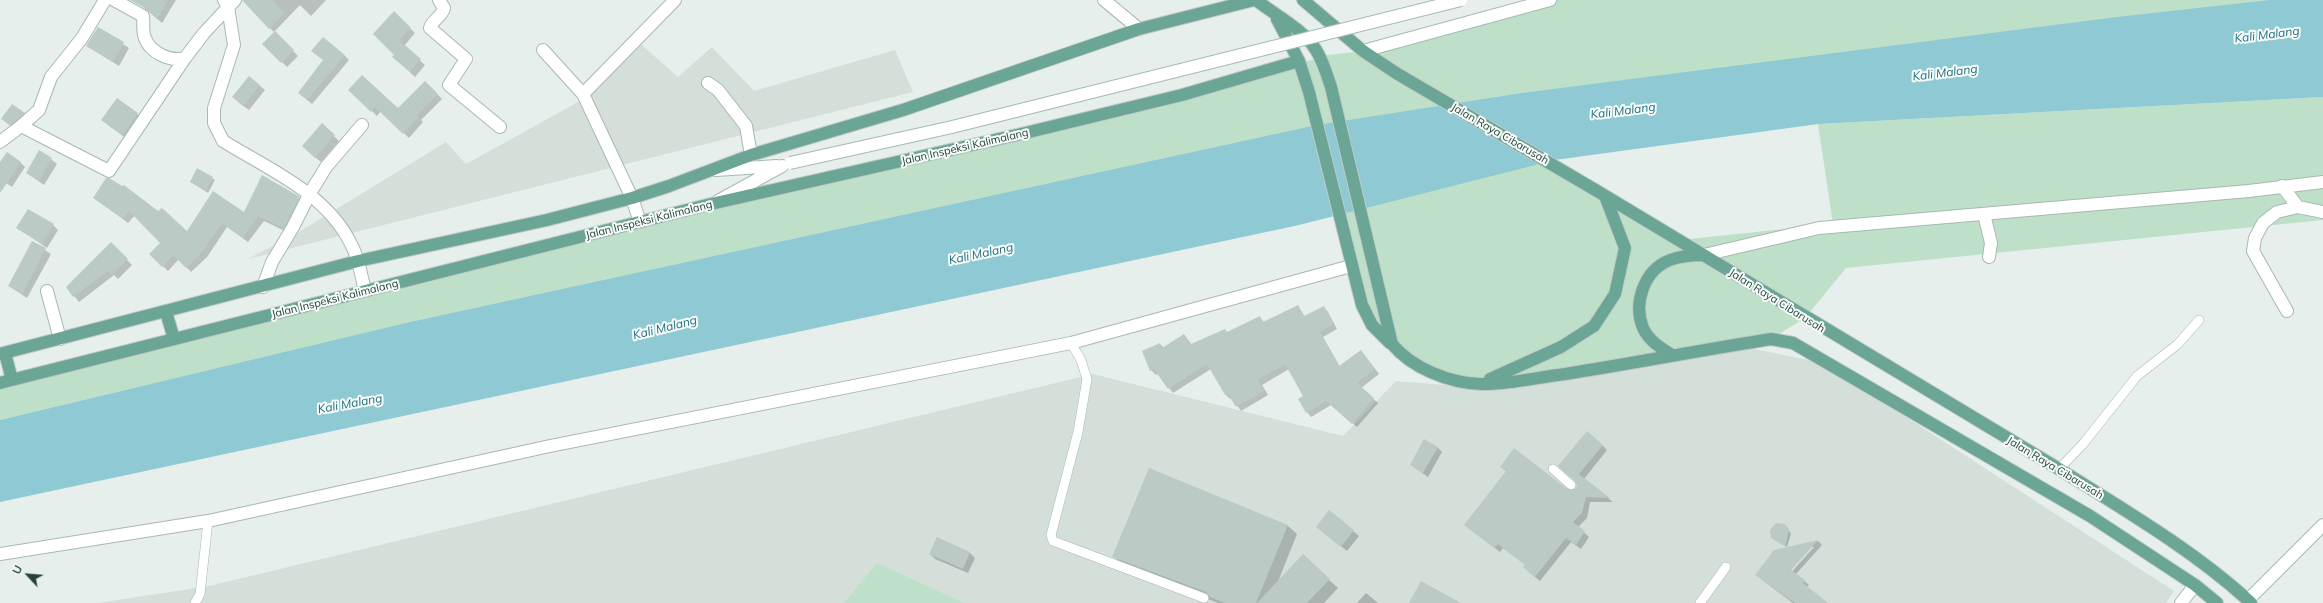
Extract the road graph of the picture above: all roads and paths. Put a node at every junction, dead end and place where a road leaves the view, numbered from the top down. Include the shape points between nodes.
1 (105, 0) edge
2 (114, 0) edge
3 (438, 0) edge
4 (675, 0) edge
5 (1104, 0) edge
6 (1255, 0) edge
7 (1305, 0) edge
8 (1461, 0) edge
9 (1544, 0) edge
10 (229, 2) edge
11 (1273, 13) junction
12 (1139, 29) junction
13 (542, 50) dead end
14 (1363, 51) junction
15 (185, 58) junction
16 (1299, 62) junction
17 (708, 83) dead end
18 (583, 94) junction
19 (362, 125) dead end
20 (21, 126) junction
21 (500, 127) dead end
22 (0, 142) edge
23 (751, 155) junction
24 (786, 165) junction
25 (713, 170) junction
26 (2323, 182) edge
27 (2282, 186) junction
28 (310, 193) junction
29 (1605, 196) junction
30 (632, 198) junction
31 (711, 204) junction
32 (2298, 207) junction
33 (2323, 212) edge
34 (1984, 214) junction
35 (640, 222) junction
36 (1704, 255) junction
37 (1989, 257) dead end
38 (358, 261) junction
39 (1351, 266) junction
40 (263, 287) junction
41 (47, 291) dead end
42 (365, 291) junction
43 (2287, 311) dead end
44 (166, 312) junction
45 (2198, 320) dead end
46 (60, 339) junction
47 (174, 339) junction
48 (1071, 343) junction
49 (1392, 344) junction
50 (3, 353) edge
51 (1672, 355) junction
52 (12, 380) junction
53 (0, 383) edge
54 (1480, 384) junction
55 (1553, 469) dead end
56 (2059, 470) junction
57 (1572, 485) dead end
58 (208, 521) junction
59 (2323, 525) edge
60 (0, 554) edge
61 (1726, 567) dead end
62 (2195, 585) junction
63 (1204, 598) dead end
64 (2250, 601) edge
65 (196, 603) edge
66 (1700, 603) edge
67 (2181, 603) edge
68 (2217, 603) edge

1 - 20 street via 82,38 51,77 39,110
2 - 15 street via 143,16 144,36 154,50 170,58
3 - 21 street via 444,8 443,14 430,28 466,59 449,85
4 - 18 street
5 - 12 street
6 - 11 main road
6 - 12 main road
7 - 14 main road, Jalan Raya Cibarusah
8 - 24 street, bridge via 952,127
9 - 14 street
10 - 15 street
10 - 28 street via 234,45 214,108 214,123 224,141
11 - 16 main road
11 - 49 main road via 1316,48 1331,87
12 - 23 main road via 903,110
13 - 18 street
14 - 29 main road, Jalan Raya Cibarusah
15 - 20 street via 109,171
16 - 31 main road, Jalan Inspeksi Kalimalang via 1167,99
16 - 39 main road via 1309,92
17 - 23 street via 718,90 746,126
18 - 30 street
19 - 28 street via 326,167
20 - 22 street
23 - 25 main road
24 - 25 street
24 - 31 street
25 - 30 main road
26 - 27 street
27 - 32 street
27 - 34 street
28 - 38 street via 340,225
28 - 40 street via 272,262
29 - 36 main road, Jalan Raya Cibarusah
29 - 54 main road via 1625,248 1615,293 1594,326 1561,347
30 - 35 street
30 - 38 main road via 547,220
31 - 35 main road, Jalan Inspeksi Kalimalang
32 - 33 street
32 - 43 street via 2277,212 2263,223 2254,238 2254,251
34 - 36 street via 1819,228
34 - 37 street via 1991,243
35 - 42 main road, Jalan Inspeksi Kalimalang
36 - 51 main road via 1670,260 1653,271 1642,289 1639,309 1644,328 1655,345
36 - 56 main road, Jalan Raya Cibarusah
38 - 40 main road
38 - 42 street
39 - 48 street
39 - 49 main road via 1366,314 1372,325
40 - 44 main road
41 - 46 street
42 - 47 main road, Jalan Inspeksi Kalimalang
44 - 46 main road
44 - 47 main road
45 - 56 lane via 2178,344 2137,376
46 - 50 main road
47 - 52 main road, Jalan Inspeksi Kalimalang
48 - 58 street via 550,446
48 - 63 lane via 1081,360 1087,379 1078,432 1050,535 1053,541
49 - 54 main road via 1400,354 1416,365 1445,377
50 - 52 main road
51 - 54 main road via 1603,368
51 - 62 main road via 1771,338 1793,343 2040,486
52 - 53 main road, Jalan Inspeksi Kalimalang
55 - 57 lane
56 - 64 main road, Jalan Raya Cibarusah via 2113,503 2208,568
58 - 60 street
58 - 65 lane via 200,594
59 - 64 street
61 - 66 lane
62 - 67 street
62 - 68 main road

